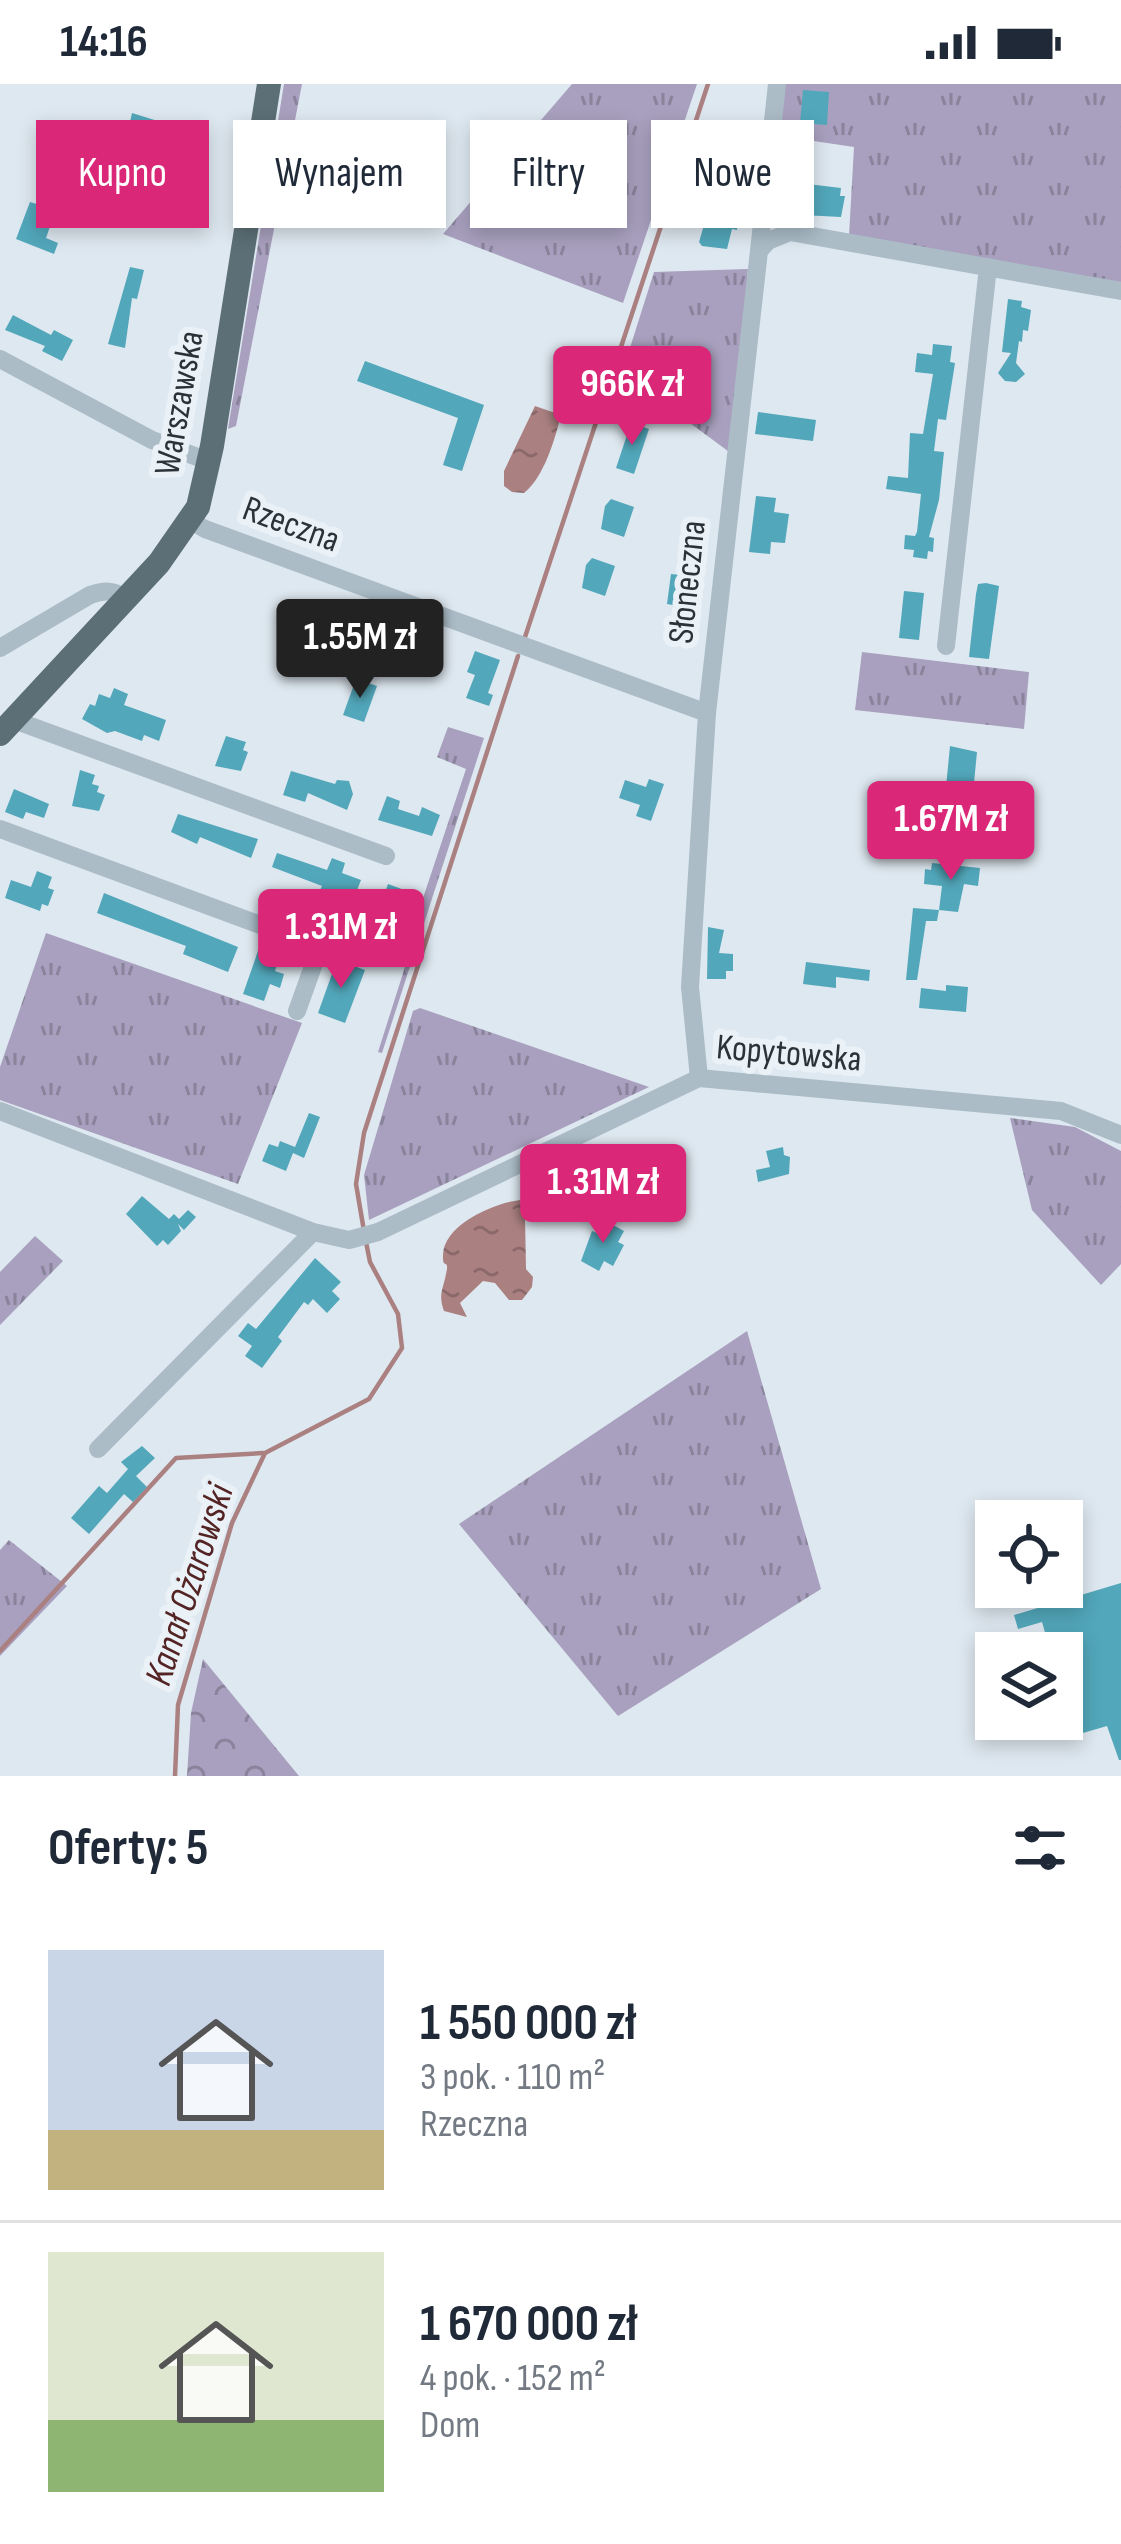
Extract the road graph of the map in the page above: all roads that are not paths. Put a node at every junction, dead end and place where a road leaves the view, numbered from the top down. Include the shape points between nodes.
1 (269, 84) edge
2 (777, 84) edge
3 (759, 251) junction
4 (988, 267) junction
5 (1121, 291) edge
6 (0, 359) edge
7 (208, 461) junction
8 (191, 521) junction
9 (126, 598) junction
10 (946, 646) dead end
11 (0, 648) edge
12 (707, 712) junction
13 (7, 727) edge
14 (0, 829) edge
15 (386, 856) dead end
16 (297, 1011) dead end
17 (699, 1078) junction
18 (0, 1111) edge
19 (1121, 1136) edge
20 (313, 1232) junction
21 (98, 1449) dead end

1 - 7 main road, Warszawska
2 - 3 street, Słoneczna
3 - 4 street via 790,232
3 - 12 street, Słoneczna
4 - 5 street
4 - 10 street
6 - 7 street
7 - 8 main road, Warszawska
8 - 9 main road, Warszawska
8 - 12 street, Rzeczna
9 - 11 street via 90,595
9 - 13 main road, Warszawska
12 - 17 street, Słoneczna via 689,986
13 - 15 street
14 - 16 street via 320,947
17 - 19 street, Kopytowska via 1061,1111
17 - 20 street, Kopytowska via 365,1235
18 - 20 street, Kopytowska
20 - 21 street

